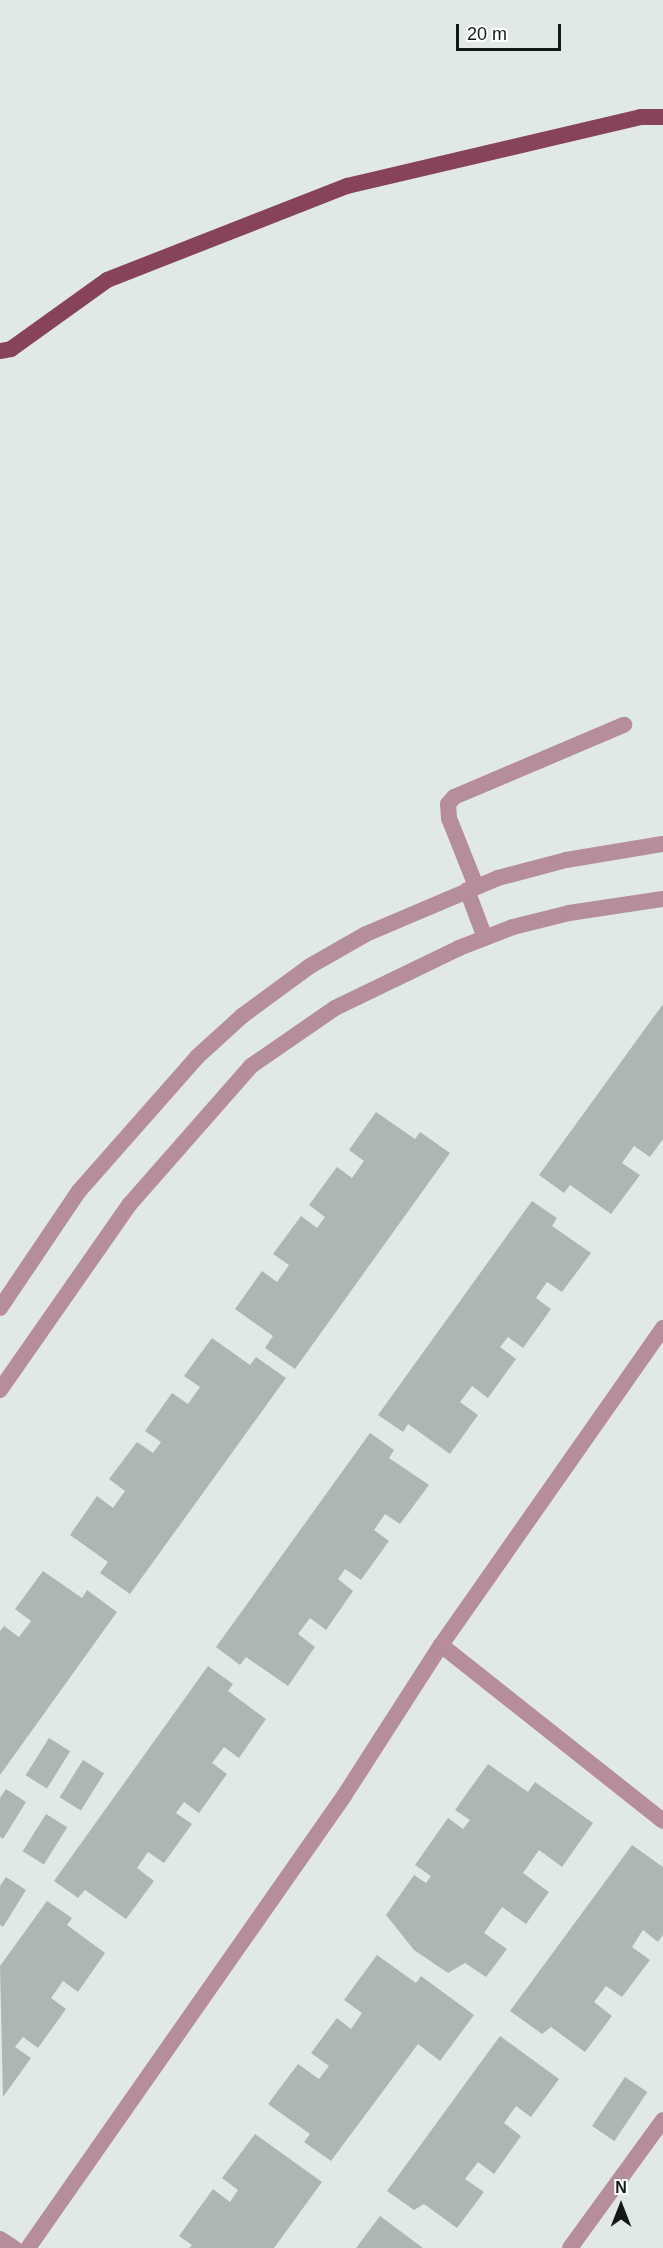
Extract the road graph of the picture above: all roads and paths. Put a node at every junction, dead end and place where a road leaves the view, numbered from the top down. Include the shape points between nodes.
1 (663, 117) edge
2 (0, 351) edge
3 (624, 725) dead end
4 (663, 844) edge
5 (471, 888) junction
6 (663, 899) edge
7 (485, 939) junction
8 (0, 1308) edge
9 (663, 1328) edge
10 (0, 1390) edge
11 (441, 1645) junction
12 (663, 1821) edge
13 (663, 2120) edge
14 (0, 2239) edge
15 (14, 2248) edge
16 (28, 2248) edge
17 (570, 2248) edge

1 - 2 main road via 641,117 346,186 106,280 11,349
3 - 5 lane via 454,797 448,804 449,818
4 - 5 lane via 566,860
5 - 7 lane
5 - 8 lane via 366,934 310,966 242,1016 196,1057 79,1191
6 - 7 lane via 569,913
7 - 10 lane via 396,976 335,1008 251,1066 129,1205
9 - 11 lane
11 - 12 lane
11 - 16 lane via 331,1815
13 - 17 lane
14 - 15 lane

